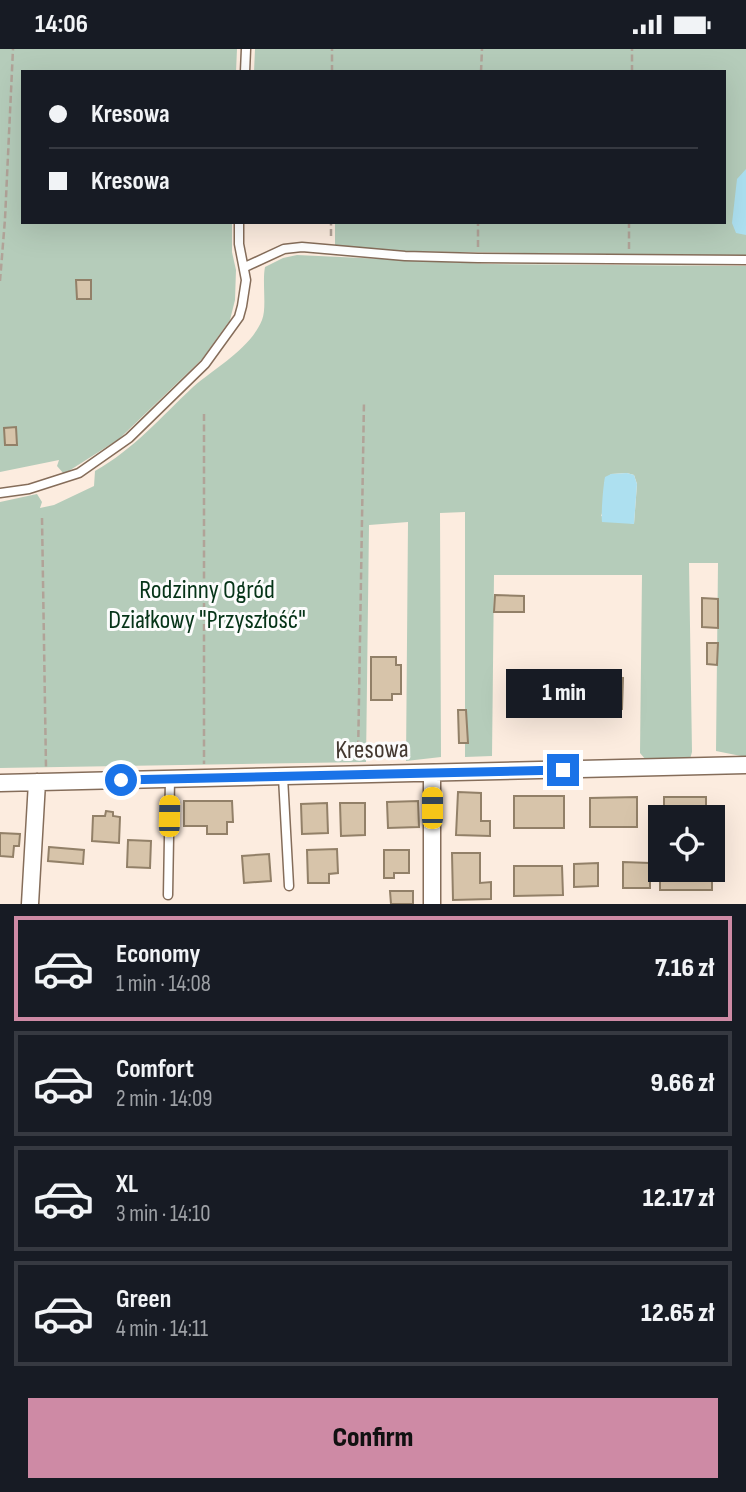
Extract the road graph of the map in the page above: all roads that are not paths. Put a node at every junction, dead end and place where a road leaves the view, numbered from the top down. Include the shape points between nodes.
1 (246, 49) edge
2 (245, 70) edge
3 (239, 224) edge
4 (746, 260) edge
5 (245, 267) junction
6 (0, 493) edge
7 (746, 765) edge
8 (432, 773) junction
9 (283, 777) junction
10 (170, 779) junction
11 (42, 782) junction
12 (0, 783) edge
13 (289, 886) dead end
14 (168, 895) dead end
15 (30, 904) edge
16 (432, 904) edge

1 - 2 lane
3 - 5 lane
4 - 5 lane via 478,258 303,247 284,249
5 - 6 lane via 239,317 205,364 139,429 79,473
7 - 8 street, Kresowa
8 - 9 street, Kresowa
8 - 16 street
9 - 10 street, Kresowa
9 - 13 lane
10 - 11 street, Kresowa
10 - 14 lane
11 - 12 street, Kresowa
11 - 15 street

